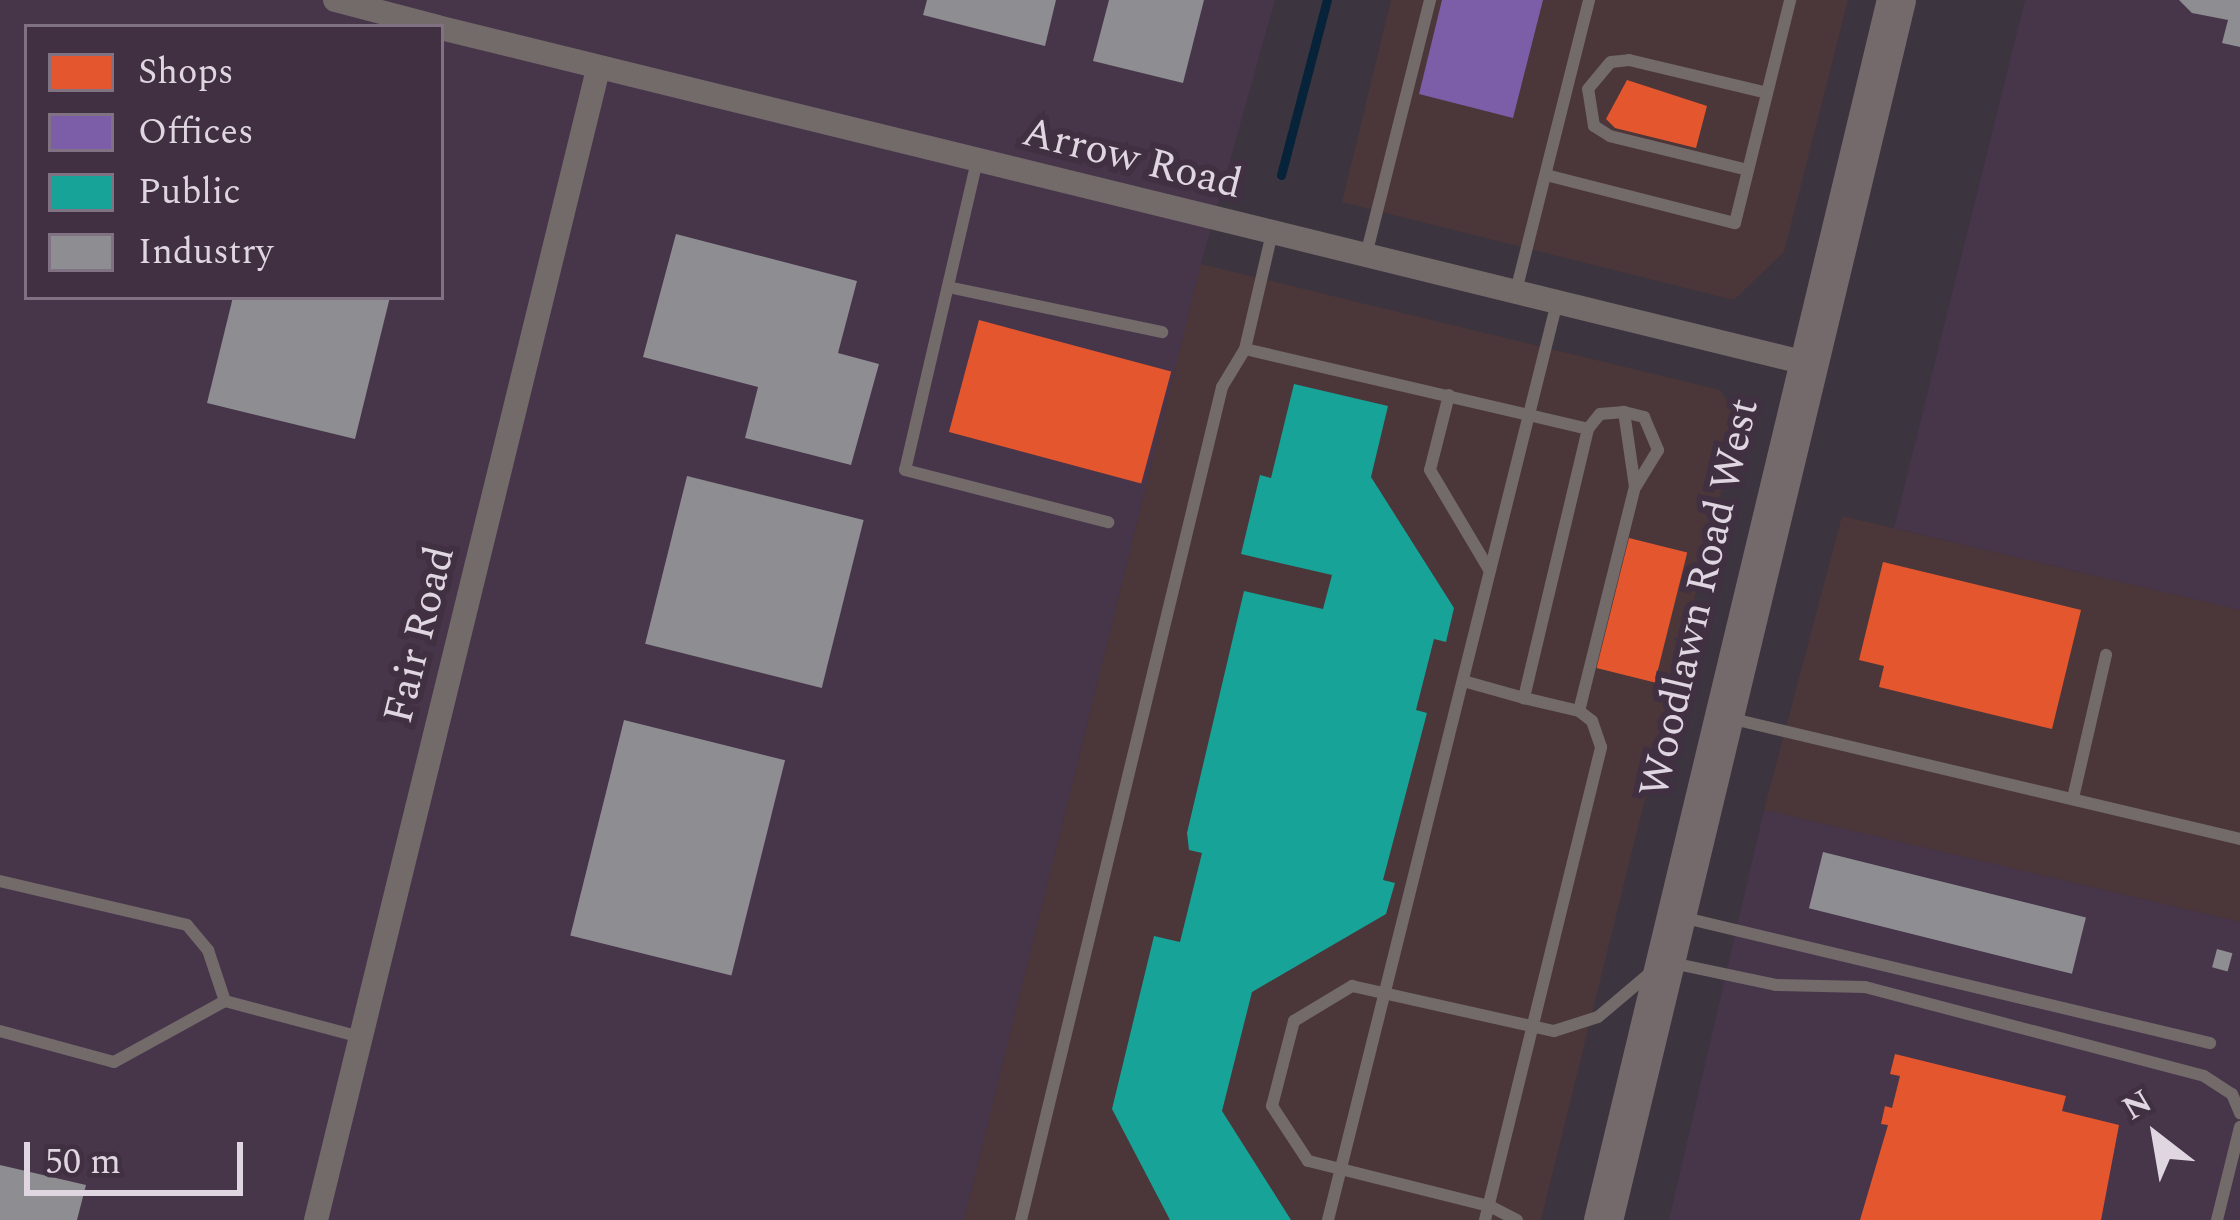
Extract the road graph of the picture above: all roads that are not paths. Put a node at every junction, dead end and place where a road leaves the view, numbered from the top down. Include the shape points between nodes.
1 (335, 0) edge
2 (1430, 0) edge
3 (1589, 0) edge
4 (1790, 0) edge
5 (1896, 0) edge
6 (427, 24) edge
7 (444, 28) edge
8 (598, 69) junction
9 (1767, 93) junction
10 (977, 161) junction
11 (1748, 170) junction
12 (1546, 175) junction
13 (1272, 233) junction
14 (1366, 256) junction
15 (948, 287) junction
16 (1516, 292) junction
17 (1557, 302) junction
18 (1162, 332) dead end
19 (1245, 349) junction
20 (1806, 363) junction
21 (1449, 395) junction
22 (1624, 412) junction
23 (1529, 413) junction
24 (1588, 428) junction
25 (1635, 488) junction
26 (1108, 522) dead end
27 (1490, 572) junction
28 (2106, 655) dead end
29 (1463, 681) junction
30 (1524, 698) junction
31 (1579, 710) junction
32 (1722, 716) junction
33 (2073, 798) junction
34 (2240, 839) edge
35 (0, 881) edge
36 (1674, 916) junction
37 (1664, 961) junction
38 (1384, 994) junction
39 (225, 1001) junction
40 (1532, 1030) junction
41 (0, 1031) edge
42 (361, 1037) junction
43 (2210, 1043) dead end
44 (2240, 1113) edge
45 (2240, 1127) edge
46 (1341, 1168) junction
47 (1487, 1213) edge
48 (316, 1220) edge
49 (1021, 1220) edge
50 (1328, 1220) edge
51 (1517, 1220) edge
52 (1603, 1220) edge
53 (2217, 1220) edge

1 - 6 street, Arrow Road
2 - 14 lane
3 - 12 lane
4 - 9 lane
5 - 20 main road, Woodlawn Road West
7 - 8 street, Arrow Road
8 - 10 street, Arrow Road
8 - 42 street, Fair Road
9 - 11 lane
9 - 11 lane via 1629,60 1611,62 1588,88 1594,125 1610,136
10 - 13 street, Arrow Road
10 - 15 lane
11 - 12 lane via 1735,223
12 - 16 lane
13 - 14 street, Arrow Road
13 - 19 lane
14 - 16 street, Arrow Road
15 - 18 lane
15 - 26 lane via 905,470
16 - 17 street, Arrow Road
17 - 20 street, Arrow Road
17 - 23 lane
19 - 21 lane
19 - 49 lane via 1222,387
20 - 32 main road, Woodlawn Road West
21 - 23 lane
21 - 27 lane via 1430,470
22 - 24 lane via 1600,414
22 - 25 lane
22 - 25 lane via 1644,417 1658,450
23 - 24 lane
23 - 27 lane
24 - 30 lane
25 - 31 lane
27 - 29 lane
28 - 33 lane
29 - 30 lane
29 - 38 lane
30 - 31 lane
31 - 40 lane via 1600,747
32 - 33 lane
32 - 36 main road, Woodlawn Road West
33 - 34 lane
35 - 39 lane via 188,925 208,950
36 - 37 main road, Woodlawn Road West
36 - 43 lane
37 - 40 lane via 1598,1018
37 - 44 lane via 1775,985 1865,988 2204,1076 2232,1094
37 - 52 main road, Woodlawn Road West
38 - 40 lane
38 - 46 lane
38 - 46 lane via 1352,986 1294,1021 1272,1106 1308,1161
39 - 41 lane via 114,1062
39 - 42 lane
40 - 47 lane
42 - 48 street, Fair Road
45 - 53 lane
46 - 47 lane
46 - 50 lane
47 - 51 lane

